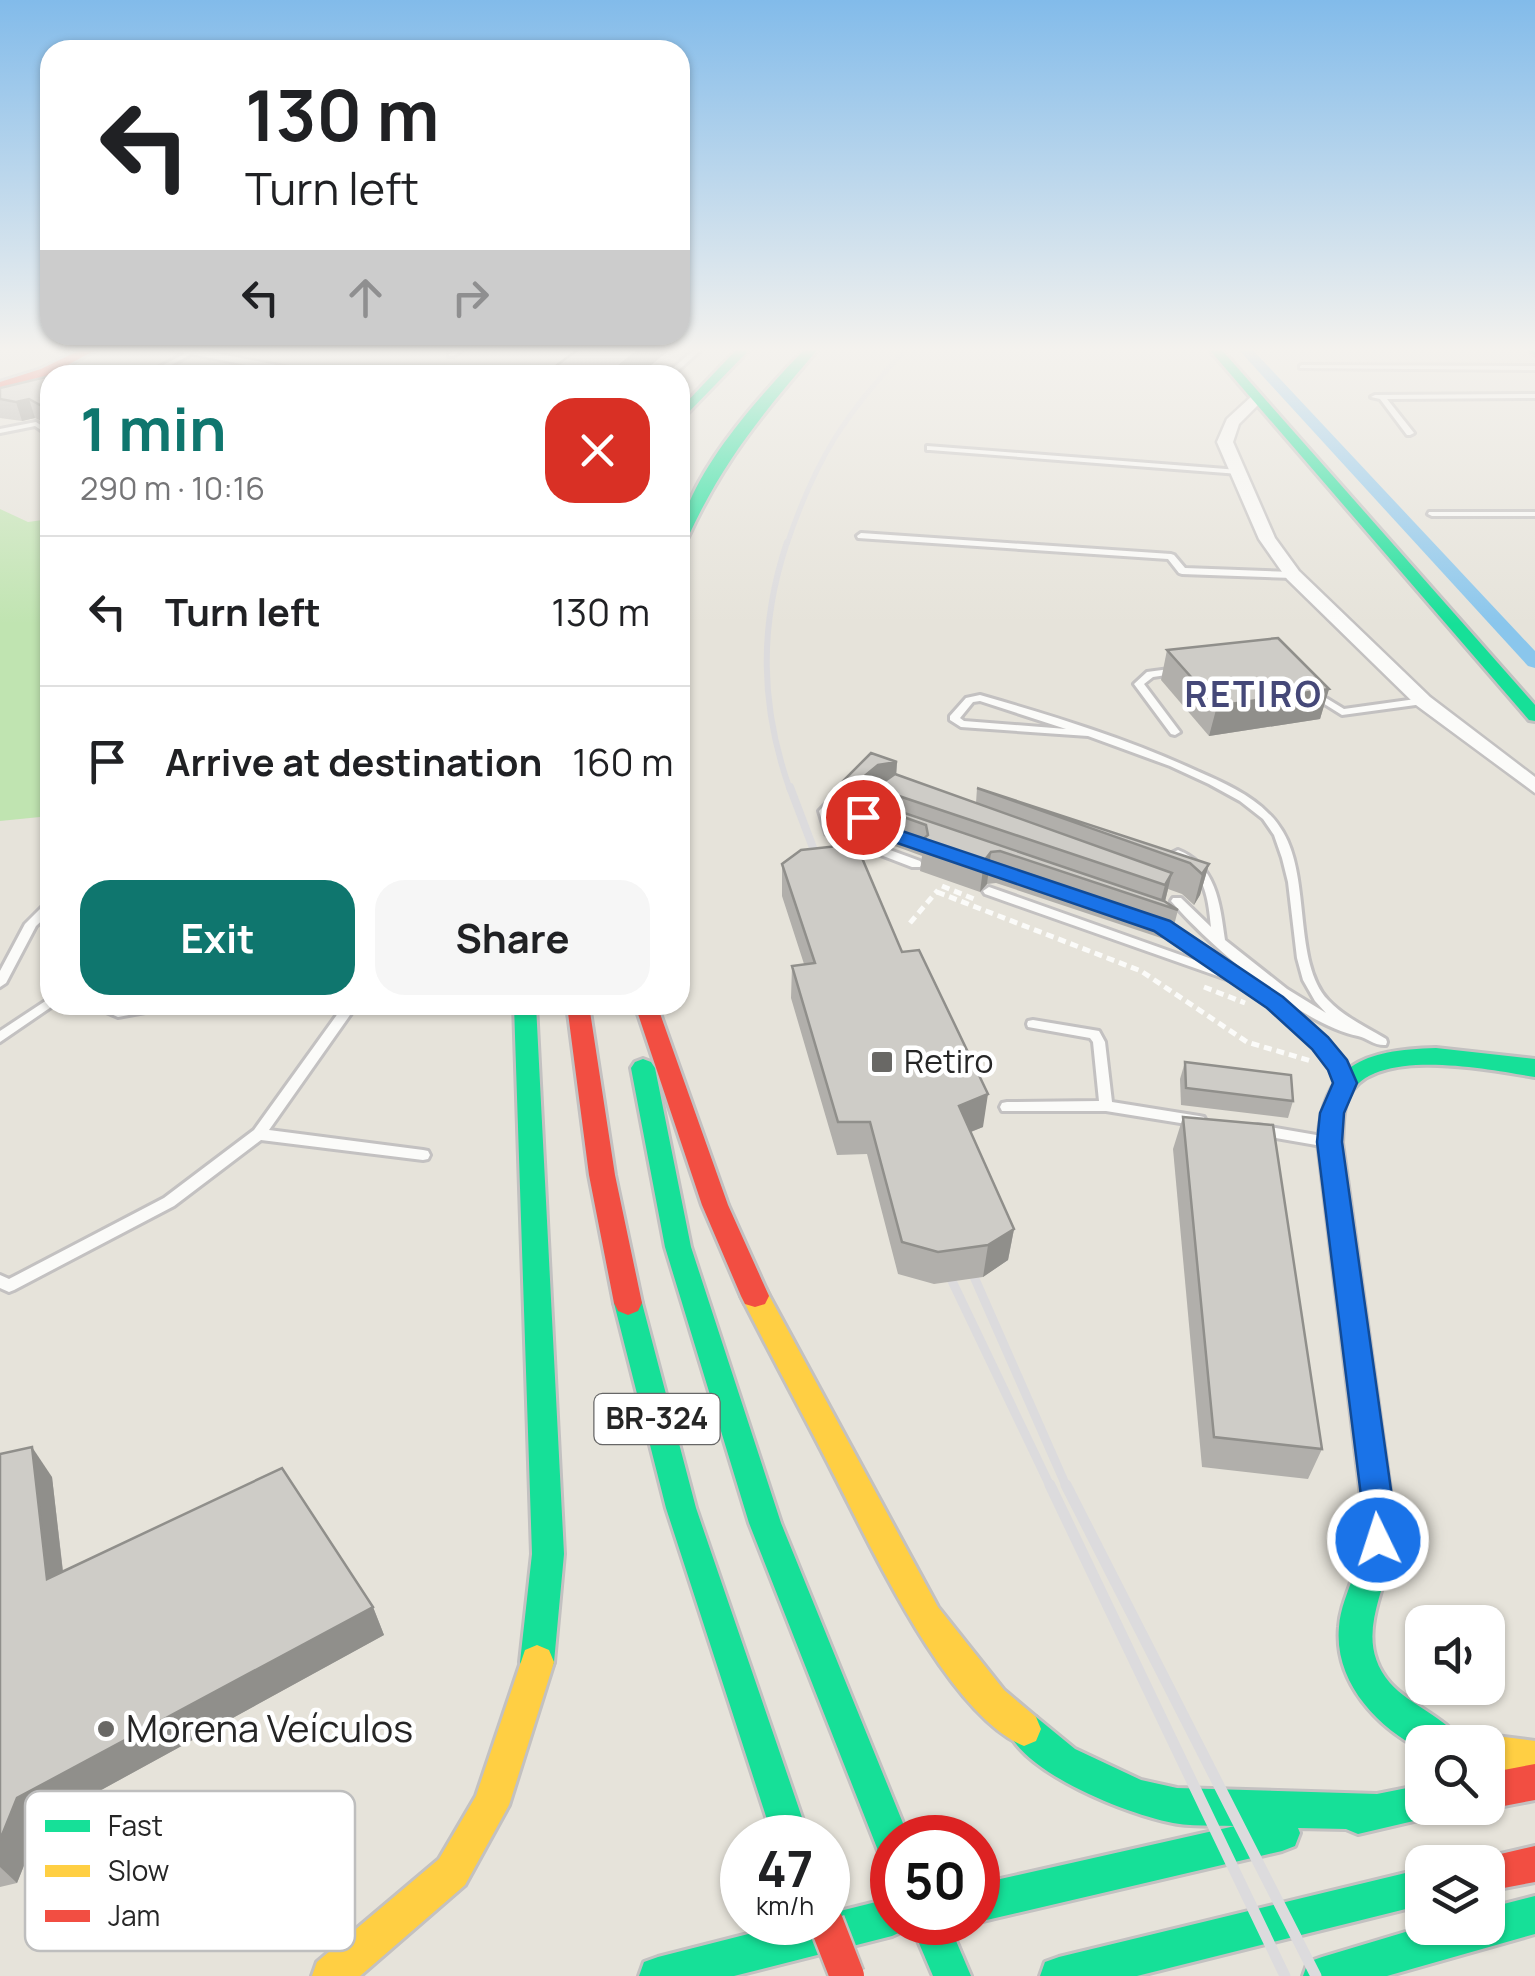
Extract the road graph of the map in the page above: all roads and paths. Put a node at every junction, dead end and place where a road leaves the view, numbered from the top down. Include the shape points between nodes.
1 (730, 440) edge
2 (1226, 440) edge
3 (1293, 440) edge
4 (930, 448) dead end
5 (1239, 472) junction
6 (1432, 514) dead end
7 (1535, 514) edge
8 (690, 517) edge
9 (861, 536) dead end
10 (1293, 575) junction
11 (1187, 669) edge
12 (1301, 680) edge
13 (1423, 701) junction
14 (1535, 716) edge
15 (1176, 732) dead end
16 (1086, 733) junction
17 (860, 774) edge
18 (1535, 786) edge
19 (916, 864) dead end
20 (1185, 875) edge
21 (947, 880) dead end
22 (1196, 886) edge
23 (989, 890) dead end
24 (1211, 891) junction
25 (937, 892) junction
26 (1162, 895) edge
27 (1178, 901) junction
28 (40, 915) edge
29 (1144, 920) edge
30 (910, 923) dead end
31 (1162, 926) junction
32 (1220, 941) junction
33 (1310, 978) junction
34 (1246, 982) junction
35 (0, 983) edge
36 (1280, 986) junction
37 (40, 1009) edge
38 (344, 1015) edge
39 (525, 1015) edge
40 (579, 1015) edge
41 (636, 1015) edge
42 (649, 1015) edge
43 (1034, 1024) dead end
44 (0, 1037) edge
45 (1381, 1042) junction
46 (1421, 1057) junction
47 (1535, 1068) edge
48 (1342, 1075) junction
49 (1106, 1106) junction
50 (1008, 1107) dead end
51 (1223, 1124) edge
52 (1242, 1128) edge
53 (258, 1134) junction
54 (1330, 1142) junction
55 (423, 1155) dead end
56 (3, 1286) edge
57 (1409, 1725) edge
58 (1505, 1754) edge
59 (1535, 1758) edge
60 (1535, 1782) edge
61 (1505, 1788) edge
62 (1405, 1806) edge
63 (1376, 1812) junction
64 (783, 1815) edge
65 (881, 1815) edge
66 (1535, 1864) edge
67 (1505, 1870) edge
68 (1405, 1892) edge
69 (1000, 1898) edge
70 (1535, 1915) edge
71 (1505, 1922) edge
72 (870, 1923) edge
73 (835, 1945) edge
74 (939, 1945) edge
75 (1426, 1945) edge
76 (331, 1976) edge
77 (658, 1976) edge
78 (847, 1976) edge
79 (952, 1976) edge
80 (1058, 1976) edge
81 (1322, 1976) edge

1 - 8 main road
2 - 5 street
3 - 14 main road
4 - 5 lane
5 - 10 street via 1272,548
6 - 7 lane
9 - 10 lane via 1171,557 1182,571
10 - 13 street
11 - 15 lane via 1150,674 1139,684
12 - 13 lane via 1342,712
13 - 18 street
16 - 16 lane via 961,724 954,718 980,698
16 - 33 lane via 1208,780 1268,818 1288,858
17 - 19 lane via 824,811 830,832
20 - 24 lane via 1178,853 1198,866
21 - 25 path
22 - 24 lane
23 - 34 lane
24 - 32 lane
25 - 30 path
25 - 48 path via 1141,970 1246,1042
26 - 27 lane
27 - 31 lane
27 - 32 lane
28 - 35 lane
29 - 31 lane
31 - 34 lane
32 - 36 lane
33 - 36 lane via 1300,993
33 - 45 lane via 1332,1010
34 - 48 lane via 1299,1023
36 - 45 lane via 1324,1020
37 - 44 lane
38 - 53 lane
39 - 76 main road via 548,1554 536,1670 492,1805 452,1872
40 - 64 main road, BR-324 via 624,1299 692,1548
41 - 65 main road, BR-324 via 678,1248 765,1523
42 - 63 main road via 715,1205 754,1294 926,1618 992,1702 1063,1761 1138,1797 1176,1806
43 - 49 lane via 1094,1034
45 - 46 lane
46 - 47 main road
46 - 48 main road
48 - 54 main road
49 - 50 lane
49 - 51 lane
52 - 54 lane
53 - 55 lane
53 - 56 lane via 169,1202
54 - 57 main road via 1377,1504 1378,1540 1354,1637 1364,1672
58 - 59 main road
60 - 61 main road
62 - 63 main road
63 - 69 main road
66 - 67 main road
68 - 80 main road
70 - 71 main road
72 - 77 main road
73 - 78 main road, bridge
74 - 79 main road
75 - 81 main road

